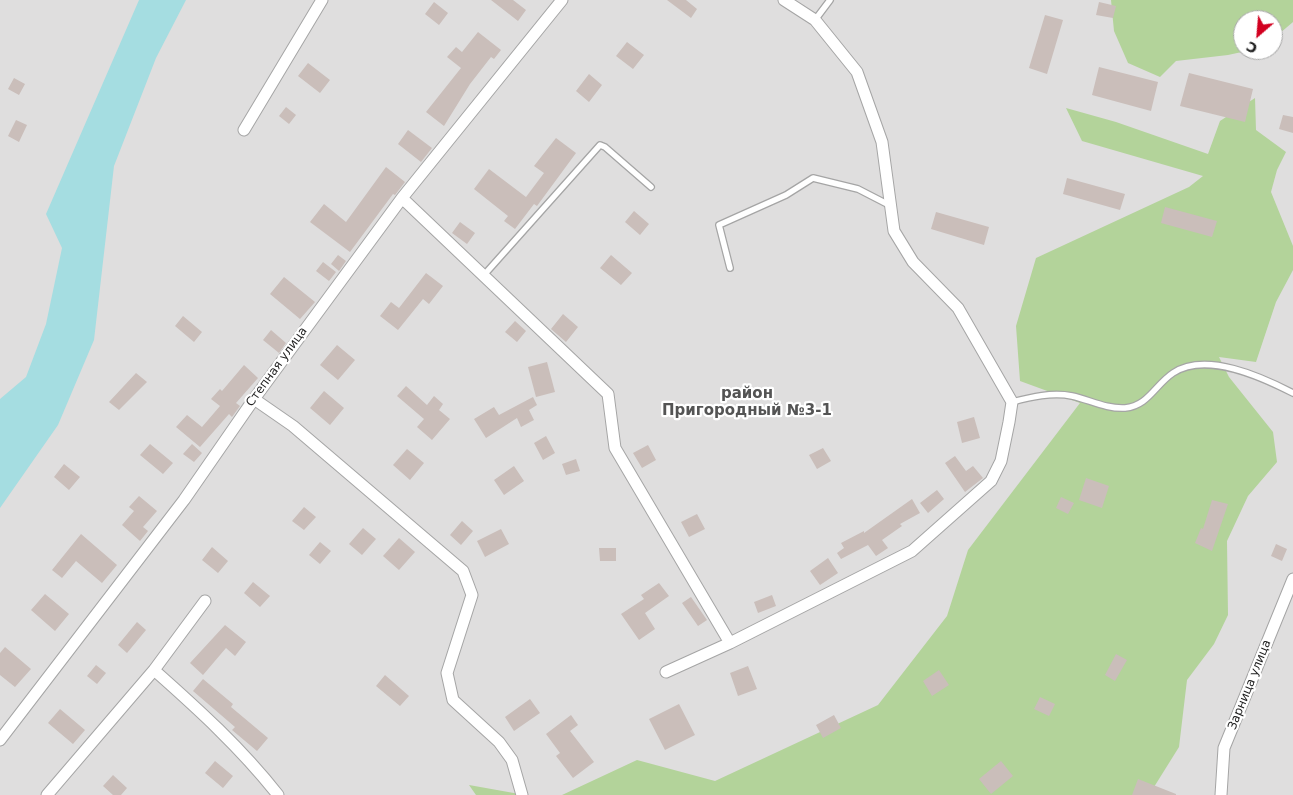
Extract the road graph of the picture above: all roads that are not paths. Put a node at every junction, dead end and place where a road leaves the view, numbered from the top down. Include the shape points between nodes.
1 (322, 0) edge
2 (562, 0) edge
3 (784, 0) edge
4 (830, 0) edge
5 (815, 20) junction
6 (244, 130) dead end
7 (651, 187) dead end
8 (402, 198) junction
9 (891, 206) junction
10 (730, 268) dead end
11 (484, 275) junction
12 (1293, 393) edge
13 (254, 399) junction
14 (1012, 402) junction
15 (1293, 579) edge
16 (205, 601) dead end
17 (730, 643) junction
18 (154, 670) junction
19 (666, 672) dead end
20 (0, 740) edge
21 (47, 795) edge
22 (278, 795) edge
23 (522, 795) edge
24 (1221, 795) edge

1 - 6 street
2 - 8 street, Степная улица
3 - 5 street
4 - 5 lane
5 - 9 street via 856,72 882,142
7 - 11 lane via 600,145
8 - 11 street
8 - 13 street, Степная улица
9 - 10 lane via 858,189 813,178 786,195 719,225
9 - 14 street via 894,231 913,262 958,308
11 - 17 street via 608,394 615,448
12 - 14 lane via 1264,379 1221,365 1200,365 1174,372 1148,398 1135,406 1105,407 1071,396 1053,395
13 - 20 street, Степная улица via 184,500
13 - 23 street via 293,426 463,571 472,595 447,673 453,700 499,742 512,760
14 - 17 street via 1000,461 991,481 942,527 912,552
15 - 24 street, Зарница улица via 1224,748
16 - 18 street
17 - 19 street
18 - 21 street
18 - 22 street via 218,728

